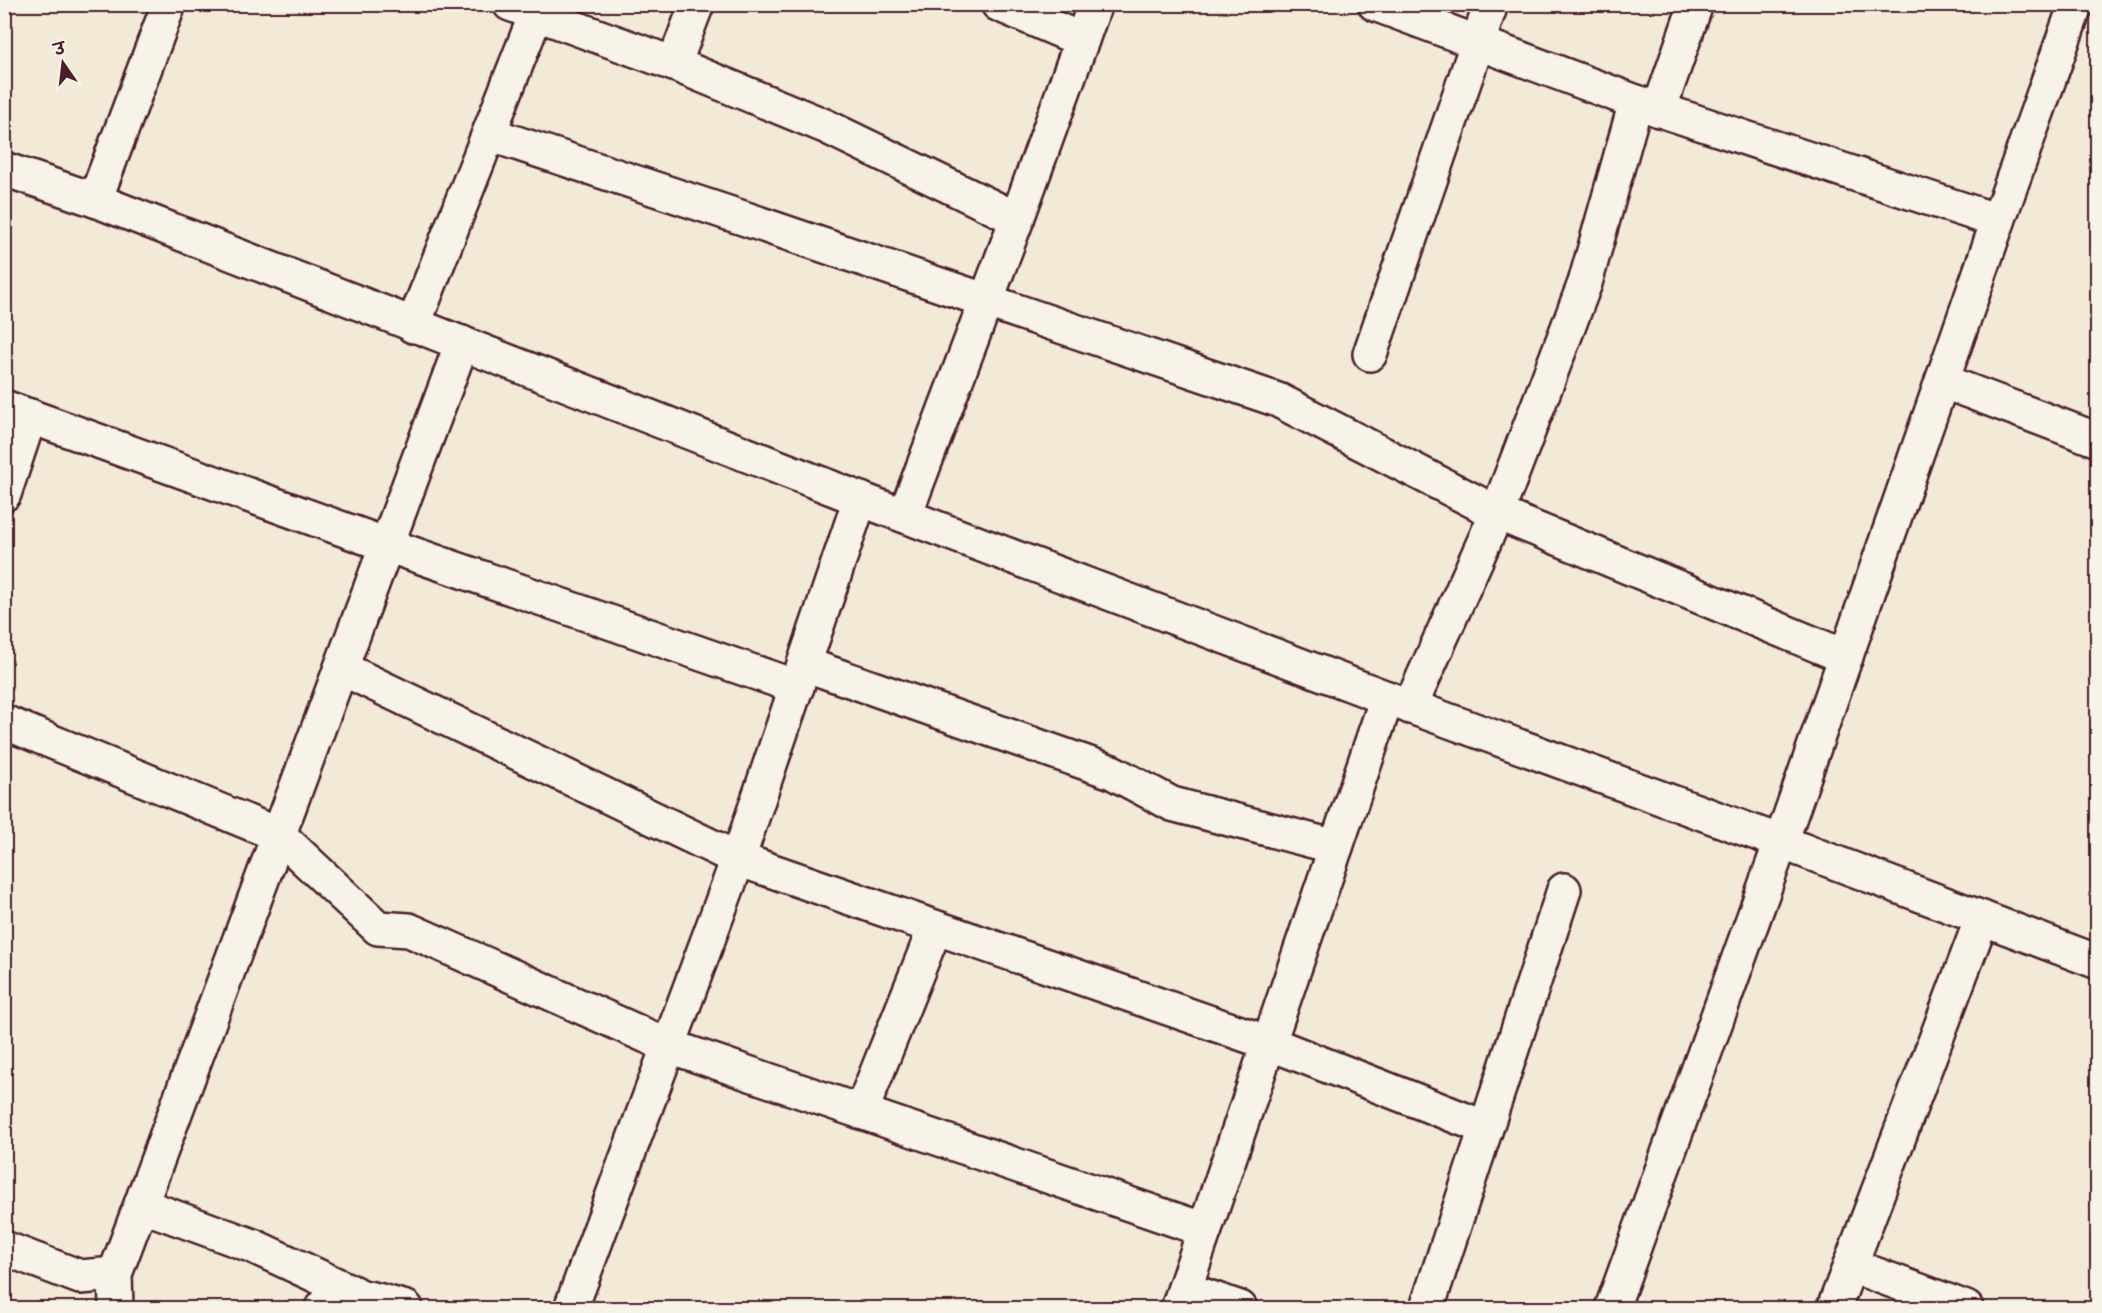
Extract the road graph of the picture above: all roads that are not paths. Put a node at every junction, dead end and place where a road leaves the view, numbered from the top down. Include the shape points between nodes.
1 (169, 4) edge
2 (697, 4) edge
3 (998, 4) edge
4 (1095, 4) edge
5 (1375, 4) edge
6 (1491, 4) edge
7 (1696, 4) edge
8 (2076, 4) edge
9 (523, 9) edge
10 (1082, 40) junction
11 (1478, 43) junction
12 (674, 64) junction
13 (1648, 106) junction
14 (489, 134) junction
15 (4, 169) edge
16 (95, 200) junction
17 (1017, 219) junction
18 (1998, 221) junction
19 (986, 300) junction
20 (413, 326) junction
21 (462, 343) junction
22 (1370, 354) dead end
23 (1942, 381) junction
24 (17, 412) edge
25 (2097, 440) edge
26 (4, 494) edge
27 (860, 499) junction
28 (1497, 513) junction
29 (905, 515) junction
30 (387, 545) junction
31 (1846, 657) junction
32 (341, 668) junction
33 (800, 675) junction
34 (1398, 702) junction
35 (4, 722) edge
36 (279, 835) junction
37 (1781, 842) junction
38 (1336, 847) junction
39 (738, 859) junction
40 (1564, 890) dead end
41 (1982, 918) junction
42 (935, 928) junction
43 (2097, 962) edge
44 (1269, 1043) junction
45 (669, 1046) junction
46 (861, 1112) junction
47 (1486, 1128) junction
48 (141, 1205) junction
49 (1205, 1230) junction
50 (4, 1248) edge
51 (1850, 1265) junction
52 (115, 1275) junction
53 (360, 1296) junction
54 (1181, 1299) edge
55 (116, 1308) edge
56 (322, 1308) edge
57 (406, 1308) edge
58 (571, 1308) edge
59 (1240, 1308) edge
60 (1427, 1308) edge
61 (1612, 1308) edge
62 (1834, 1308) edge
63 (1966, 1308) edge

1 - 16 street
2 - 12 street
3 - 10 street
4 - 10 street
5 - 11 street
6 - 11 street
7 - 13 street
8 - 18 street
9 - 12 street
9 - 14 street
10 - 17 street
11 - 13 street
11 - 22 street
12 - 17 street via 825,126
13 - 18 street
13 - 28 street
14 - 19 street
14 - 20 street
15 - 16 street
16 - 20 street
17 - 19 street
18 - 23 street
19 - 28 street via 1278,400
19 - 29 street
20 - 21 street
21 - 27 street
21 - 30 street
23 - 25 street
23 - 31 street
24 - 26 street
24 - 30 street
27 - 29 street
27 - 33 street
28 - 31 street
28 - 34 street
29 - 34 street
30 - 32 street
30 - 33 street
31 - 37 street
32 - 36 street
32 - 39 street
33 - 38 street via 1112,772 1172,804
33 - 39 street
34 - 37 street
34 - 38 street
35 - 36 street
36 - 45 street via 378,928 409,930
36 - 48 street
37 - 41 street
37 - 61 street
38 - 44 street
39 - 42 street
39 - 45 street
40 - 47 street
41 - 43 street
41 - 51 street
42 - 44 street
42 - 46 street
44 - 47 street
44 - 49 street
45 - 46 street
45 - 58 street
46 - 49 street
47 - 60 street
48 - 52 street
48 - 53 street via 253,1246
49 - 54 street
50 - 52 street via 80,1277
51 - 62 street
51 - 63 street
52 - 55 street
53 - 56 street via 330,1300
53 - 57 street
54 - 59 street

